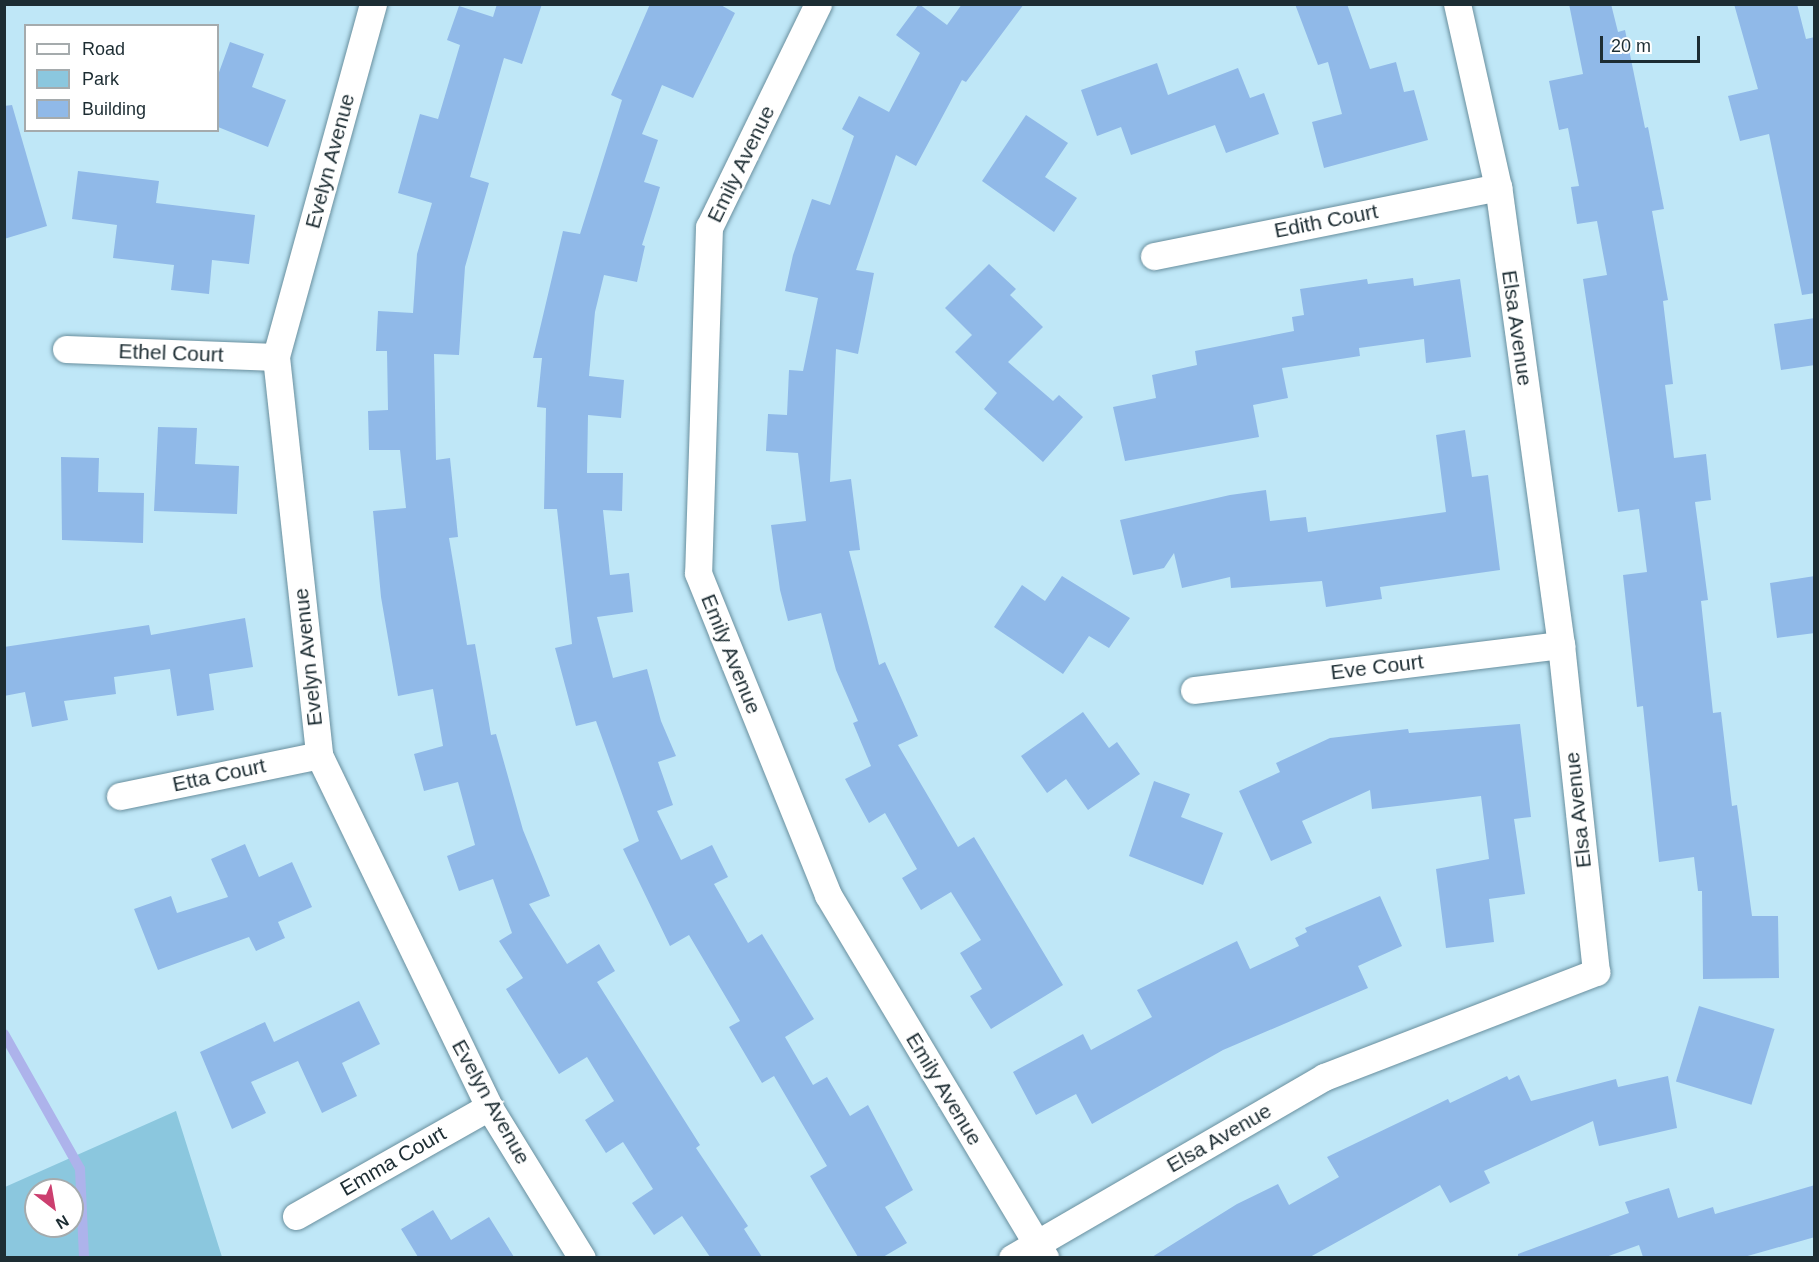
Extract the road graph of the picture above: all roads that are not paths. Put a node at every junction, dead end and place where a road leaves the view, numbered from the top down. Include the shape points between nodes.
1 (373, 4) edge
2 (818, 4) edge
3 (1457, 4) edge
4 (1497, 187) junction
5 (1155, 256) dead end
6 (66, 349) dead end
7 (276, 357) junction
8 (1561, 645) junction
9 (1194, 690) dead end
10 (318, 755) junction
11 (120, 796) dead end
12 (489, 1107) junction
13 (296, 1216) dead end
14 (1040, 1250) edge
15 (582, 1257) edge
16 (1012, 1257) edge

1 - 7 street, Evelyn Avenue
2 - 14 street, Emily Avenue via 709,227 698,573 828,895
3 - 4 street, Elsa Avenue
4 - 5 street, Edith Court
4 - 8 street, Elsa Avenue
6 - 7 street, Ethel Court
7 - 10 street, Evelyn Avenue
8 - 9 street, Eve Court
8 - 14 street, Elsa Avenue via 1596,972 1324,1077
10 - 11 street, Etta Court
10 - 12 street, Evelyn Avenue
12 - 13 street, Emma Court
12 - 15 street, Evelyn Avenue
14 - 16 street, Elsa Avenue

